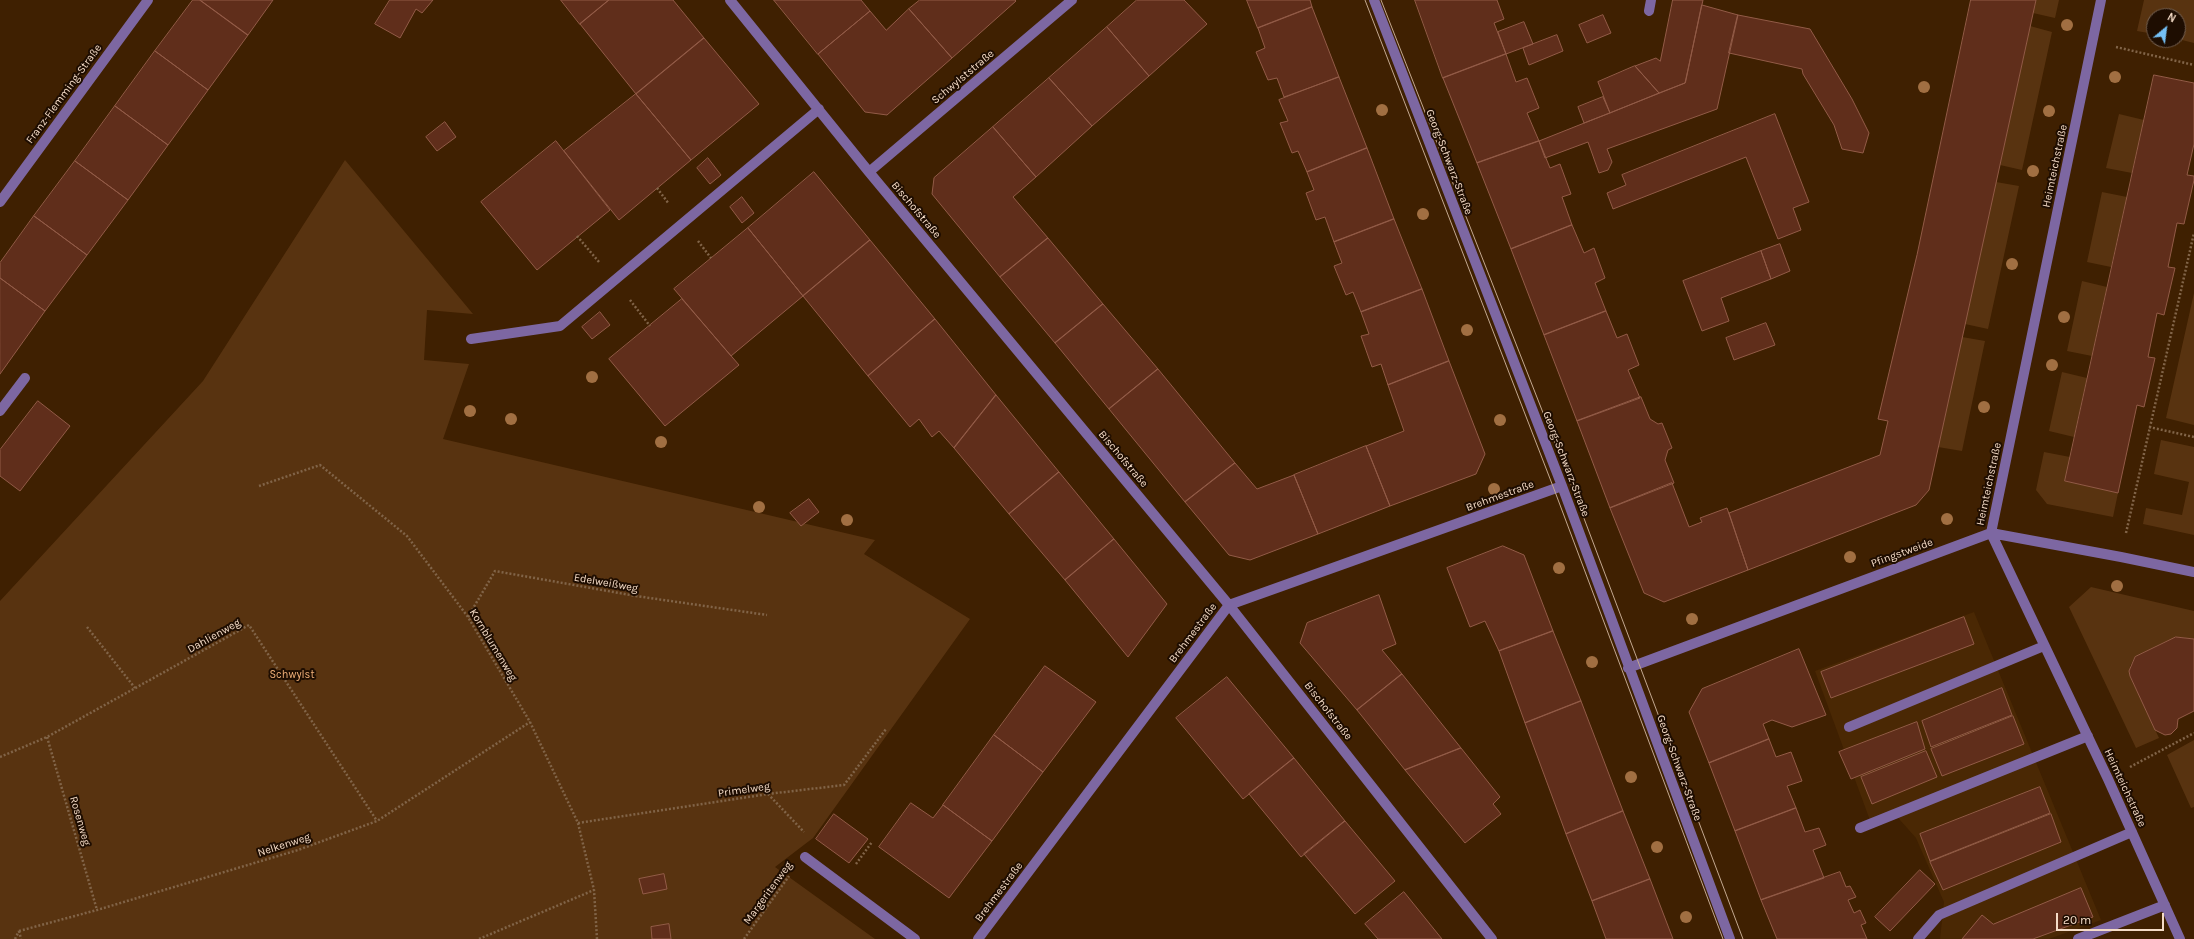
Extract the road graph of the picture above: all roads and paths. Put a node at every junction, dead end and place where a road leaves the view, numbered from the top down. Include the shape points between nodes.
1 (148, 0) edge
2 (730, 0) edge
3 (1072, 0) edge
4 (1374, 0) edge
5 (1651, 0) edge
6 (2101, 0) edge
7 (1649, 11) dead end
8 (2093, 42) junction
9 (2194, 65) edge
10 (819, 109) junction
11 (869, 172) junction
12 (0, 202) edge
13 (2194, 233) edge
14 (471, 338) dead end
15 (25, 378) dead end
16 (0, 411) edge
17 (2149, 427) junction
18 (2194, 437) edge
19 (259, 486) dead end
20 (1562, 486) junction
21 (1991, 534) junction
22 (2121, 557) junction
23 (2194, 572) edge
24 (1229, 605) junction
25 (767, 615) dead end
26 (468, 617) junction
27 (87, 627) dead end
28 (2044, 646) junction
29 (1628, 668) junction
30 (135, 688) junction
31 (530, 722) junction
32 (1849, 727) dead end
33 (886, 729) dead end
34 (2194, 733) edge
35 (2088, 736) junction
36 (47, 737) junction
37 (0, 757) edge
38 (2108, 779) junction
39 (768, 794) junction
40 (377, 822) junction
41 (578, 824) junction
42 (1860, 828) dead end
43 (2132, 832) junction
44 (805, 857) junction
45 (594, 890) junction
46 (2165, 905) junction
47 (97, 910) junction
48 (19, 931) junction
49 (15, 939) edge
50 (21, 939) edge
51 (479, 939) edge
52 (597, 939) edge
53 (744, 939) edge
54 (915, 939) edge
55 (978, 939) edge
56 (1492, 939) edge
57 (1730, 939) edge
58 (1918, 939) edge
59 (2078, 939) edge
60 (2180, 939) edge

1 - 12 street, Franz-Flemming-Straße
2 - 10 street, Bischofstraße
3 - 11 street, Schwylststraße
4 - 20 street, Georg-Schwarz-Straße
5 - 7 street
6 - 8 street, Heimteichstraße
8 - 9 path
8 - 21 street, Heimteichstraße
10 - 11 street, Bischofstraße
10 - 14 street via 560,326
11 - 24 street, Bischofstraße
13 - 17 path
15 - 16 street
17 - 18 path
17 - 22 path
19 - 26 path, Kornblumenweg via 320,465 407,536
20 - 24 street, Brehmestraße
20 - 29 street, Georg-Schwarz-Straße
21 - 22 street
21 - 28 street, Heimteichstraße
21 - 29 street, Pfingstweide
22 - 23 street
24 - 55 street, Brehmestraße
24 - 56 street, Bischofstraße
25 - 26 path, Edelweißweg via 636,596 495,571
26 - 31 path, Kornblumenweg
27 - 30 path
28 - 32 street
28 - 35 street, Heimteichstraße
29 - 57 street, Georg-Schwarz-Straße
30 - 36 path, Dahlienweg
30 - 40 path, Dahlienweg via 249,625
31 - 40 path, Nelkenweg
31 - 41 path, Kornblumenweg
33 - 39 path, Primelweg via 844,785
34 - 38 path
35 - 38 street, Heimteichstraße
35 - 42 street
36 - 37 path, Dahlienweg
36 - 47 path, Rosenweg
38 - 43 street, Heimteichstraße
39 - 41 path, Primelweg
39 - 44 path via 810,839
40 - 47 path, Nelkenweg via 298,850
41 - 45 path, Kornblumenweg
43 - 46 street, Heimteichstraße
43 - 58 street via 1939,915
44 - 53 path, Margeritenweg
44 - 54 street
45 - 51 path
45 - 52 path, Kornblumenweg
46 - 59 street
46 - 60 street, Heimteichstraße
47 - 48 path, Nelkenweg
48 - 49 path
48 - 50 path

